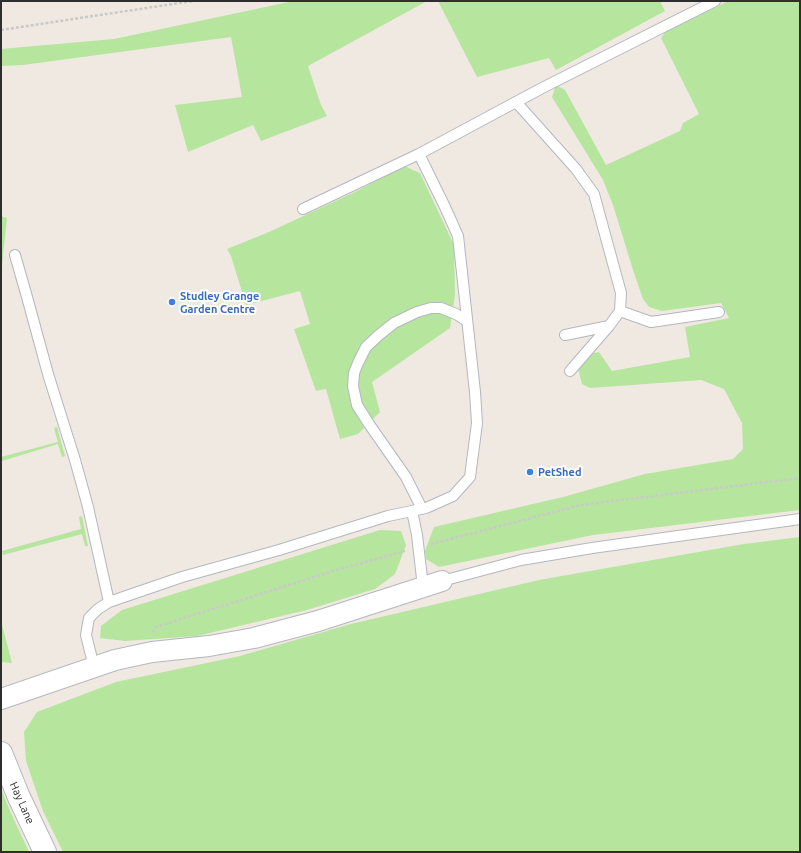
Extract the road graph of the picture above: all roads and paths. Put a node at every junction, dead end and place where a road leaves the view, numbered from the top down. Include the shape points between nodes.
1 (193, 1) edge
2 (715, 1) edge
3 (1, 30) edge
4 (516, 102) junction
5 (419, 154) junction
6 (303, 209) dead end
7 (14, 255) dead end
8 (620, 311) junction
9 (719, 312) dead end
10 (467, 321) junction
11 (609, 326) junction
12 (565, 335) dead end
13 (570, 371) dead end
14 (800, 478) edge
15 (417, 510) junction
16 (800, 519) edge
17 (419, 548) junction
18 (442, 581) joint
19 (423, 587) junction
20 (109, 602) junction
21 (146, 654) junction
22 (94, 667) junction
23 (1, 699) edge
24 (1, 753) edge
25 (45, 852) edge

1 - 3 path
2 - 4 lane
4 - 5 lane
4 - 8 lane via 576,169 594,194 621,293
5 - 6 lane
5 - 10 lane via 458,236
7 - 20 lane via 86,500
8 - 9 lane via 651,322
8 - 11 lane
10 - 15 lane via 477,423 470,477 453,496
10 - 15 lane via 440,308 417,312 394,323 366,347 354,373 357,405 406,477
11 - 12 lane
11 - 13 lane
14 - 17 path via 581,505
15 - 17 lane via 415,522
15 - 20 lane via 388,516 182,577
16 - 18 lane via 576,550 508,563
17 - 19 lane
17 - 21 path via 333,571 159,626 152,633
18 - 19 street
19 - 21 street via 318,621 254,638
20 - 22 lane via 89,618 86,635
21 - 22 street
22 - 23 street
24 - 25 main road, Hay Lane

